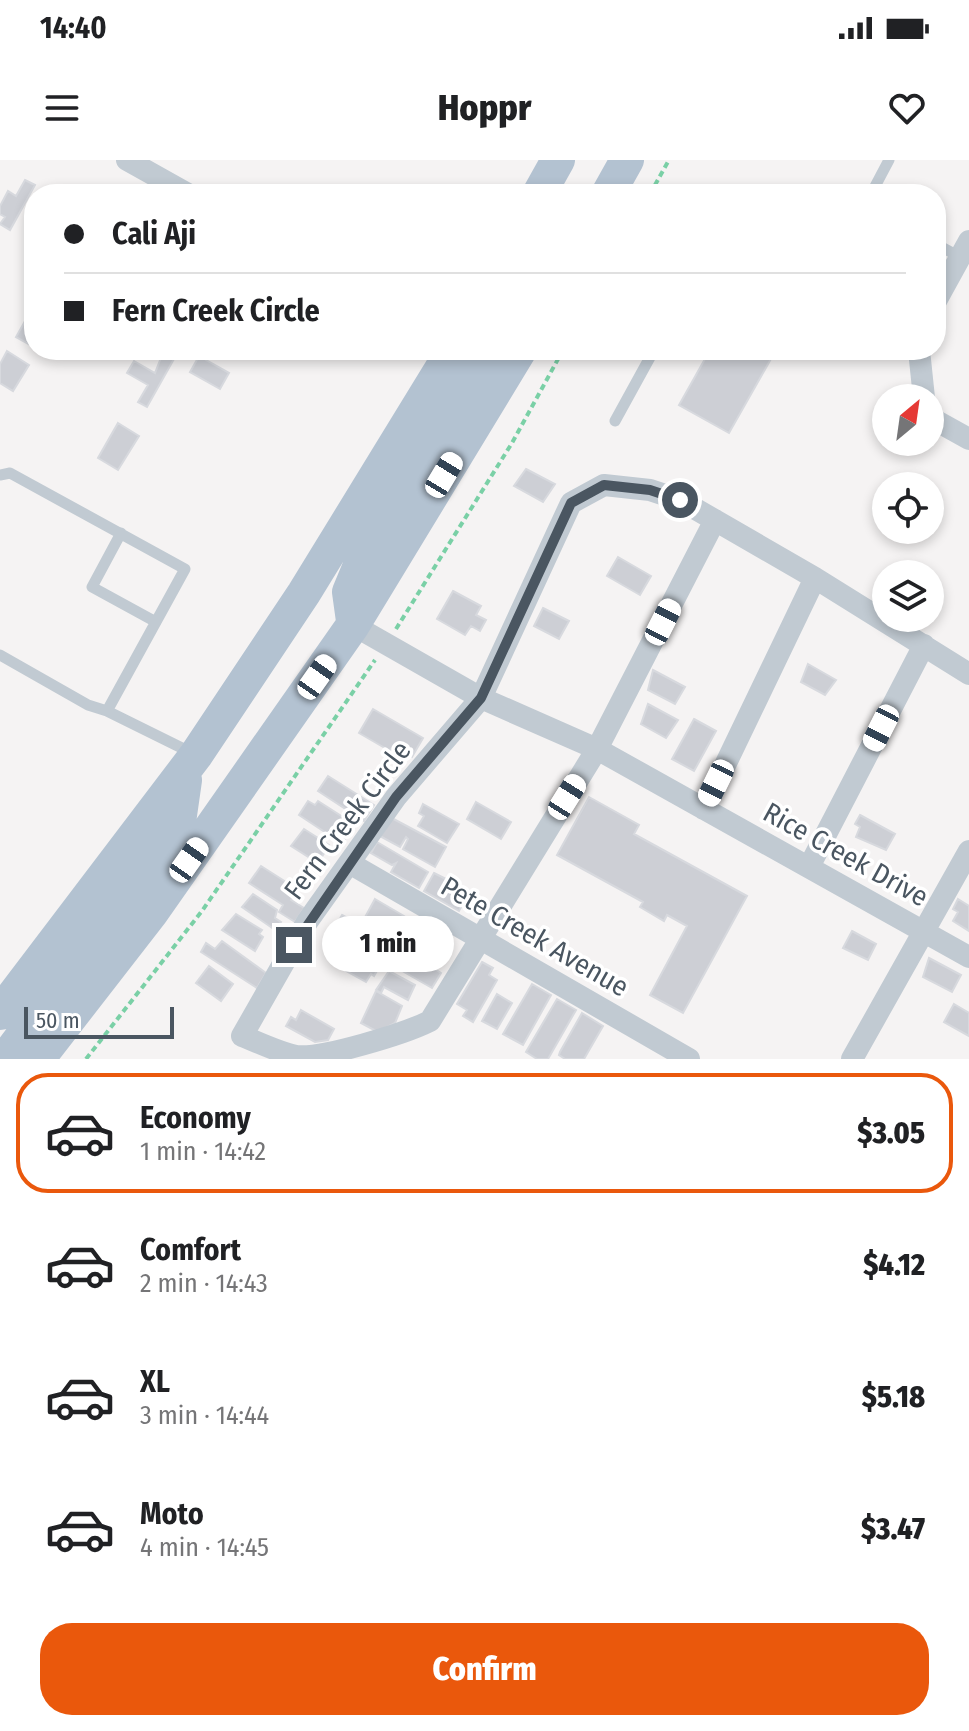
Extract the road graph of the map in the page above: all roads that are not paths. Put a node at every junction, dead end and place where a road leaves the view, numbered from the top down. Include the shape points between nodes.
1 (127, 160) edge
2 (558, 160) edge
3 (602, 160) edge
4 (627, 160) edge
5 (889, 160) edge
6 (170, 184) edge
7 (545, 184) edge
8 (600, 184) edge
9 (614, 184) edge
10 (876, 184) edge
11 (965, 249) edge
12 (946, 283) edge
13 (447, 360) edge
14 (477, 360) edge
15 (514, 360) edge
16 (649, 360) edge
17 (920, 360) edge
18 (923, 384) edge
19 (615, 421) dead end
20 (944, 425) edge
21 (969, 439) edge
22 (0, 475) edge
23 (715, 520) junction
24 (121, 533) junction
25 (815, 578) junction
26 (156, 622) junction
27 (353, 625) junction
28 (924, 645) junction
29 (0, 655) edge
30 (969, 674) edge
31 (481, 698) junction
32 (107, 711) junction
33 (597, 749) junction
34 (192, 761) junction
35 (704, 809) junction
36 (969, 851) edge
37 (351, 864) junction
38 (810, 865) junction
39 (923, 932) junction
40 (477, 939) junction
41 (969, 957) edge
42 (0, 1013) edge
43 (5, 1059) edge
44 (38, 1059) edge
45 (689, 1059) edge
46 (852, 1059) edge

1 - 6 street
2 - 7 main road
3 - 8 main road
4 - 9 main road
5 - 10 lane
11 - 12 street
13 - 34 main road via 304,593
14 - 27 main road via 361,563 349,592
15 - 27 main road
16 - 19 lane
17 - 18 street
20 - 21 street
22 - 24 lane via 10,473
23 - 25 street, Fern Creek Circle
23 - 31 street, Fern Creek Circle via 650,490 604,485 571,503
23 - 33 street, Fern Creek Circle
24 - 26 lane via 185,569
24 - 26 lane via 92,587
25 - 28 street, Fern Creek Circle
25 - 35 street
26 - 32 lane
27 - 31 street, Rice Creek Drive
27 - 44 main road via 152,912
28 - 30 street, Fern Creek Circle
28 - 38 street
29 - 32 lane
31 - 33 street, Rice Creek Drive
31 - 37 street, Fern Creek Circle via 396,797
32 - 34 lane
33 - 35 street, Rice Creek Drive
33 - 40 street, Fern Creek Circle
34 - 42 main road
34 - 43 main road via 180,815 156,859
35 - 38 street, Rice Creek Drive
36 - 39 street
37 - 40 street, Pete Creek Avenue
37 - 40 street, Fern Creek Circle via 307,922 242,1036 299,1058 406,1033 430,1021
38 - 39 street, Rice Creek Drive
39 - 41 street, Rice Creek Drive
39 - 46 street
40 - 45 street, Pete Creek Avenue

